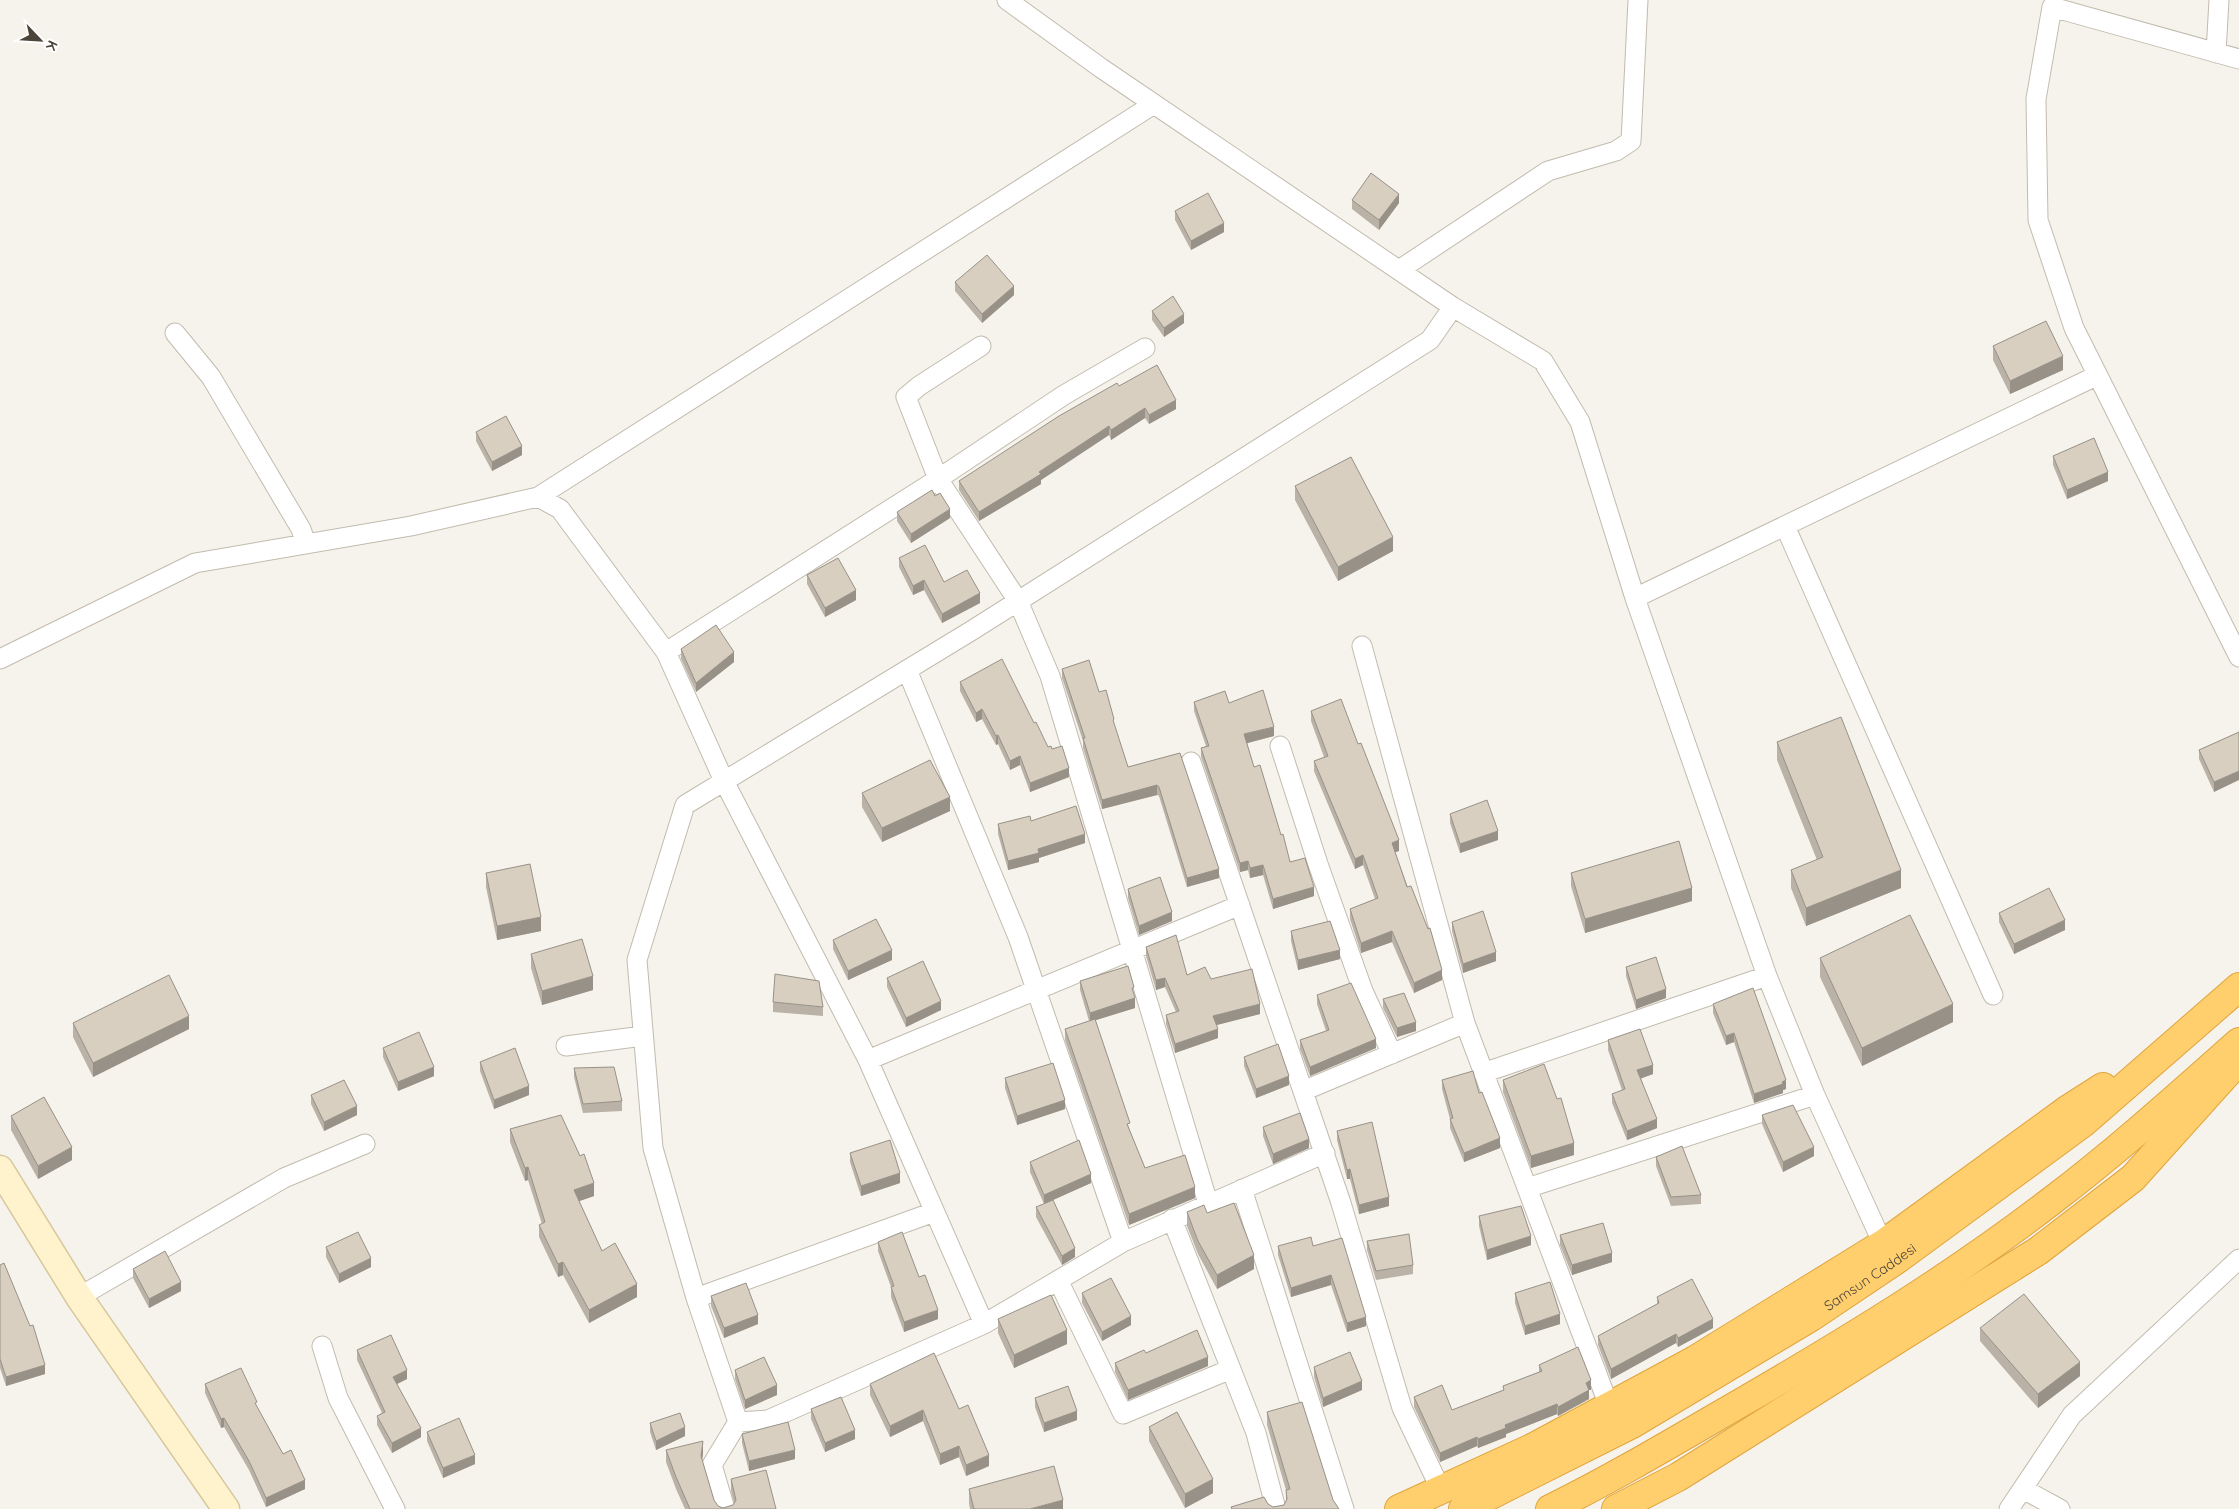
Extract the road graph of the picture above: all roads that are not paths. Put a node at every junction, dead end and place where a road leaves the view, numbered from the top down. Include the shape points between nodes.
1 (1007, 0) edge
2 (1638, 0) edge
3 (2219, 0) edge
4 (2047, 2) edge
5 (2216, 53) junction
6 (2239, 60) edge
7 (1154, 104) junction
8 (1399, 270) junction
9 (1453, 307) junction
10 (175, 333) dead end
11 (981, 346) dead end
12 (1145, 348) dead end
13 (2096, 376) junction
14 (938, 479) junction
15 (538, 498) junction
16 (1785, 526) junction
17 (306, 544) junction
18 (1635, 598) junction
19 (1018, 601) junction
20 (1362, 646) dead end
21 (666, 652) junction
22 (2239, 657) edge
23 (0, 659) edge
24 (907, 670) junction
25 (1280, 746) dead end
26 (1192, 762) dead end
27 (724, 781) junction
28 (1240, 905) junction
29 (1132, 950) junction
30 (1767, 976) junction
31 (2239, 987) edge
32 (1038, 991) junction
33 (1993, 995) dead end
34 (1465, 1023) junction
35 (2191, 1030) junction
36 (643, 1036) junction
37 (2239, 1042) edge
38 (566, 1046) dead end
39 (1392, 1054) junction
40 (868, 1060) junction
41 (2239, 1060) edge
42 (1482, 1073) junction
43 (1304, 1091) junction
44 (1815, 1095) junction
45 (365, 1144) dead end
46 (1325, 1153) junction
47 (0, 1169) edge
48 (1242, 1188) junction
49 (1527, 1188) junction
50 (1208, 1203) junction
51 (934, 1212) junction
52 (1172, 1219) junction
53 (1123, 1242) junction
54 (1883, 1244) junction
55 (2239, 1259) edge
56 (1058, 1280) junction
57 (79, 1297) junction
58 (696, 1298) junction
59 (984, 1324) junction
60 (322, 1346) dead end
61 (1231, 1369) junction
62 (1609, 1406) junction
63 (738, 1422) junction
64 (2023, 1489) junction
65 (1441, 1490) junction
66 (226, 1509) edge
67 (395, 1509) edge
68 (725, 1509) edge
69 (1276, 1509) edge
70 (1344, 1509) edge
71 (1399, 1509) edge
72 (1463, 1509) edge
73 (1550, 1509) edge
74 (1616, 1509) edge
75 (2009, 1509) edge
76 (2060, 1509) edge

1 - 7 street
2 - 8 street via 1631,141 1616,151 1548,171
3 - 5 street
4 - 5 street
4 - 13 street via 2036,99 2038,220 2074,328
5 - 6 street
7 - 8 street
7 - 15 street
8 - 9 street
9 - 18 street via 1543,361 1580,422
9 - 19 street via 1430,340
10 - 17 street via 210,377 301,529
11 - 14 street via 906,397
12 - 14 street via 1064,395
13 - 16 street
13 - 22 street
14 - 19 street
14 - 21 street
15 - 17 street via 411,526
15 - 21 street via 560,509
16 - 18 street
16 - 33 street
17 - 23 street via 195,564
18 - 30 street
19 - 24 street
19 - 29 street via 1050,676
20 - 34 street
21 - 27 street
24 - 27 street
24 - 32 street
25 - 39 street via 1363,991
26 - 28 street
27 - 36 street via 685,805 638,960
27 - 40 street
28 - 29 street
28 - 43 street
29 - 32 street
29 - 50 street
30 - 42 street
30 - 44 street
31 - 35 highway, Samsun Caddesi
32 - 40 street
32 - 53 street
34 - 39 street
34 - 42 street
35 - 54 highway via 2067,1110
35 - 72 highway, Samsun Caddesi via 2083,1123 1900,1258 1632,1424
36 - 38 street
36 - 58 street via 653,1148
37 - 73 highway via 2121,1147 2049,1204 1975,1256 1819,1358 1607,1481
39 - 43 street
40 - 51 street
41 - 74 highway via 2133,1178 2038,1251 1678,1477
42 - 49 street
43 - 46 street
44 - 49 street
44 - 54 street
45 - 57 street via 284,1178
46 - 48 street
46 - 65 street via 1402,1408
47 - 57 street
48 - 50 street
48 - 70 street
49 - 62 street
50 - 52 street
51 - 58 street
51 - 59 street
52 - 53 street
52 - 61 street
53 - 56 street
54 - 62 highway via 1695,1360
55 - 64 street via 2072,1415
56 - 59 street
56 - 61 street via 1123,1414
57 - 66 street
58 - 63 street
59 - 63 street via 768,1420
60 - 67 street via 338,1398
61 - 69 street via 1256,1433
62 - 65 highway via 1534,1448
63 - 68 street via 712,1465
64 - 75 street
64 - 76 street
65 - 71 highway

